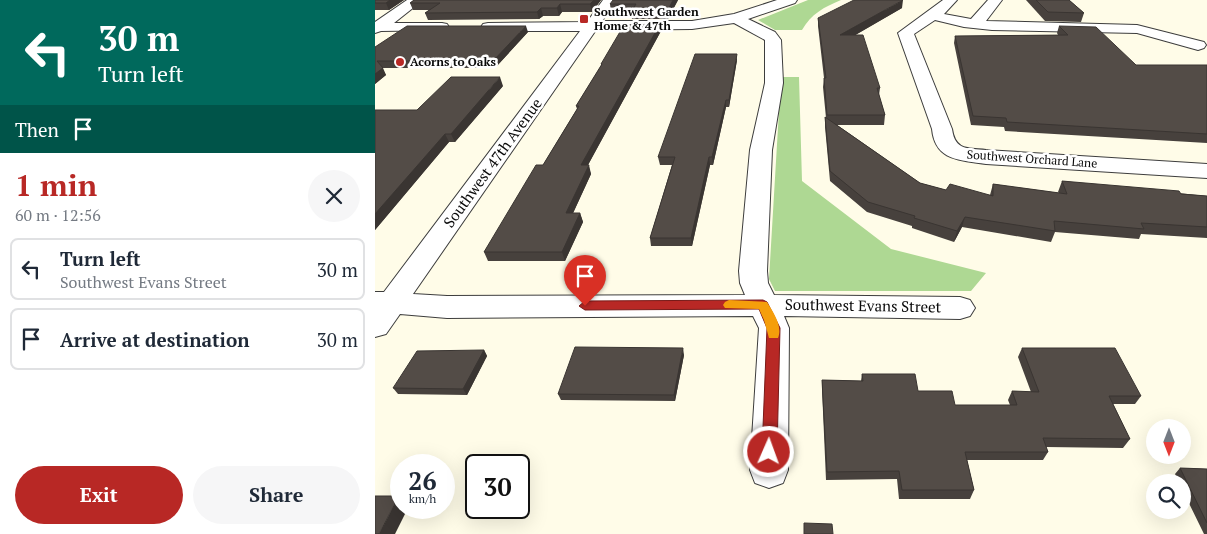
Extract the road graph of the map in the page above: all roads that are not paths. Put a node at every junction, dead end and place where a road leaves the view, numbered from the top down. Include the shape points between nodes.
1 (416, 0) edge
2 (610, 0) edge
3 (790, 0) edge
4 (950, 0) edge
5 (995, 0) edge
6 (933, 15) junction
7 (737, 18) junction
8 (975, 24) junction
9 (376, 27) edge
10 (454, 27) edge
11 (474, 27) edge
12 (592, 27) junction
13 (1198, 45) dead end
14 (1207, 171) edge
15 (383, 302) edge
16 (763, 305) junction
17 (960, 308) dead end
18 (375, 326) edge
19 (769, 470) dead end

1 - 9 street
2 - 12 street, Southwest 47th Avenue
3 - 7 street
4 - 6 street, Southwest Orchard Lane
5 - 8 street
6 - 8 street
6 - 14 street, Southwest Orchard Lane via 905,33 948,148 985,157
7 - 12 street via 692,25
7 - 16 street via 770,35 773,40 774,83 761,150 753,271
8 - 13 street via 1129,28
9 - 10 street
11 - 12 street
12 - 15 street, Southwest 47th Avenue
15 - 16 street, Southwest Evans Street via 447,307
15 - 18 street, Southwest 47th Avenue
16 - 17 street, Southwest Evans Street
16 - 19 street via 774,328

